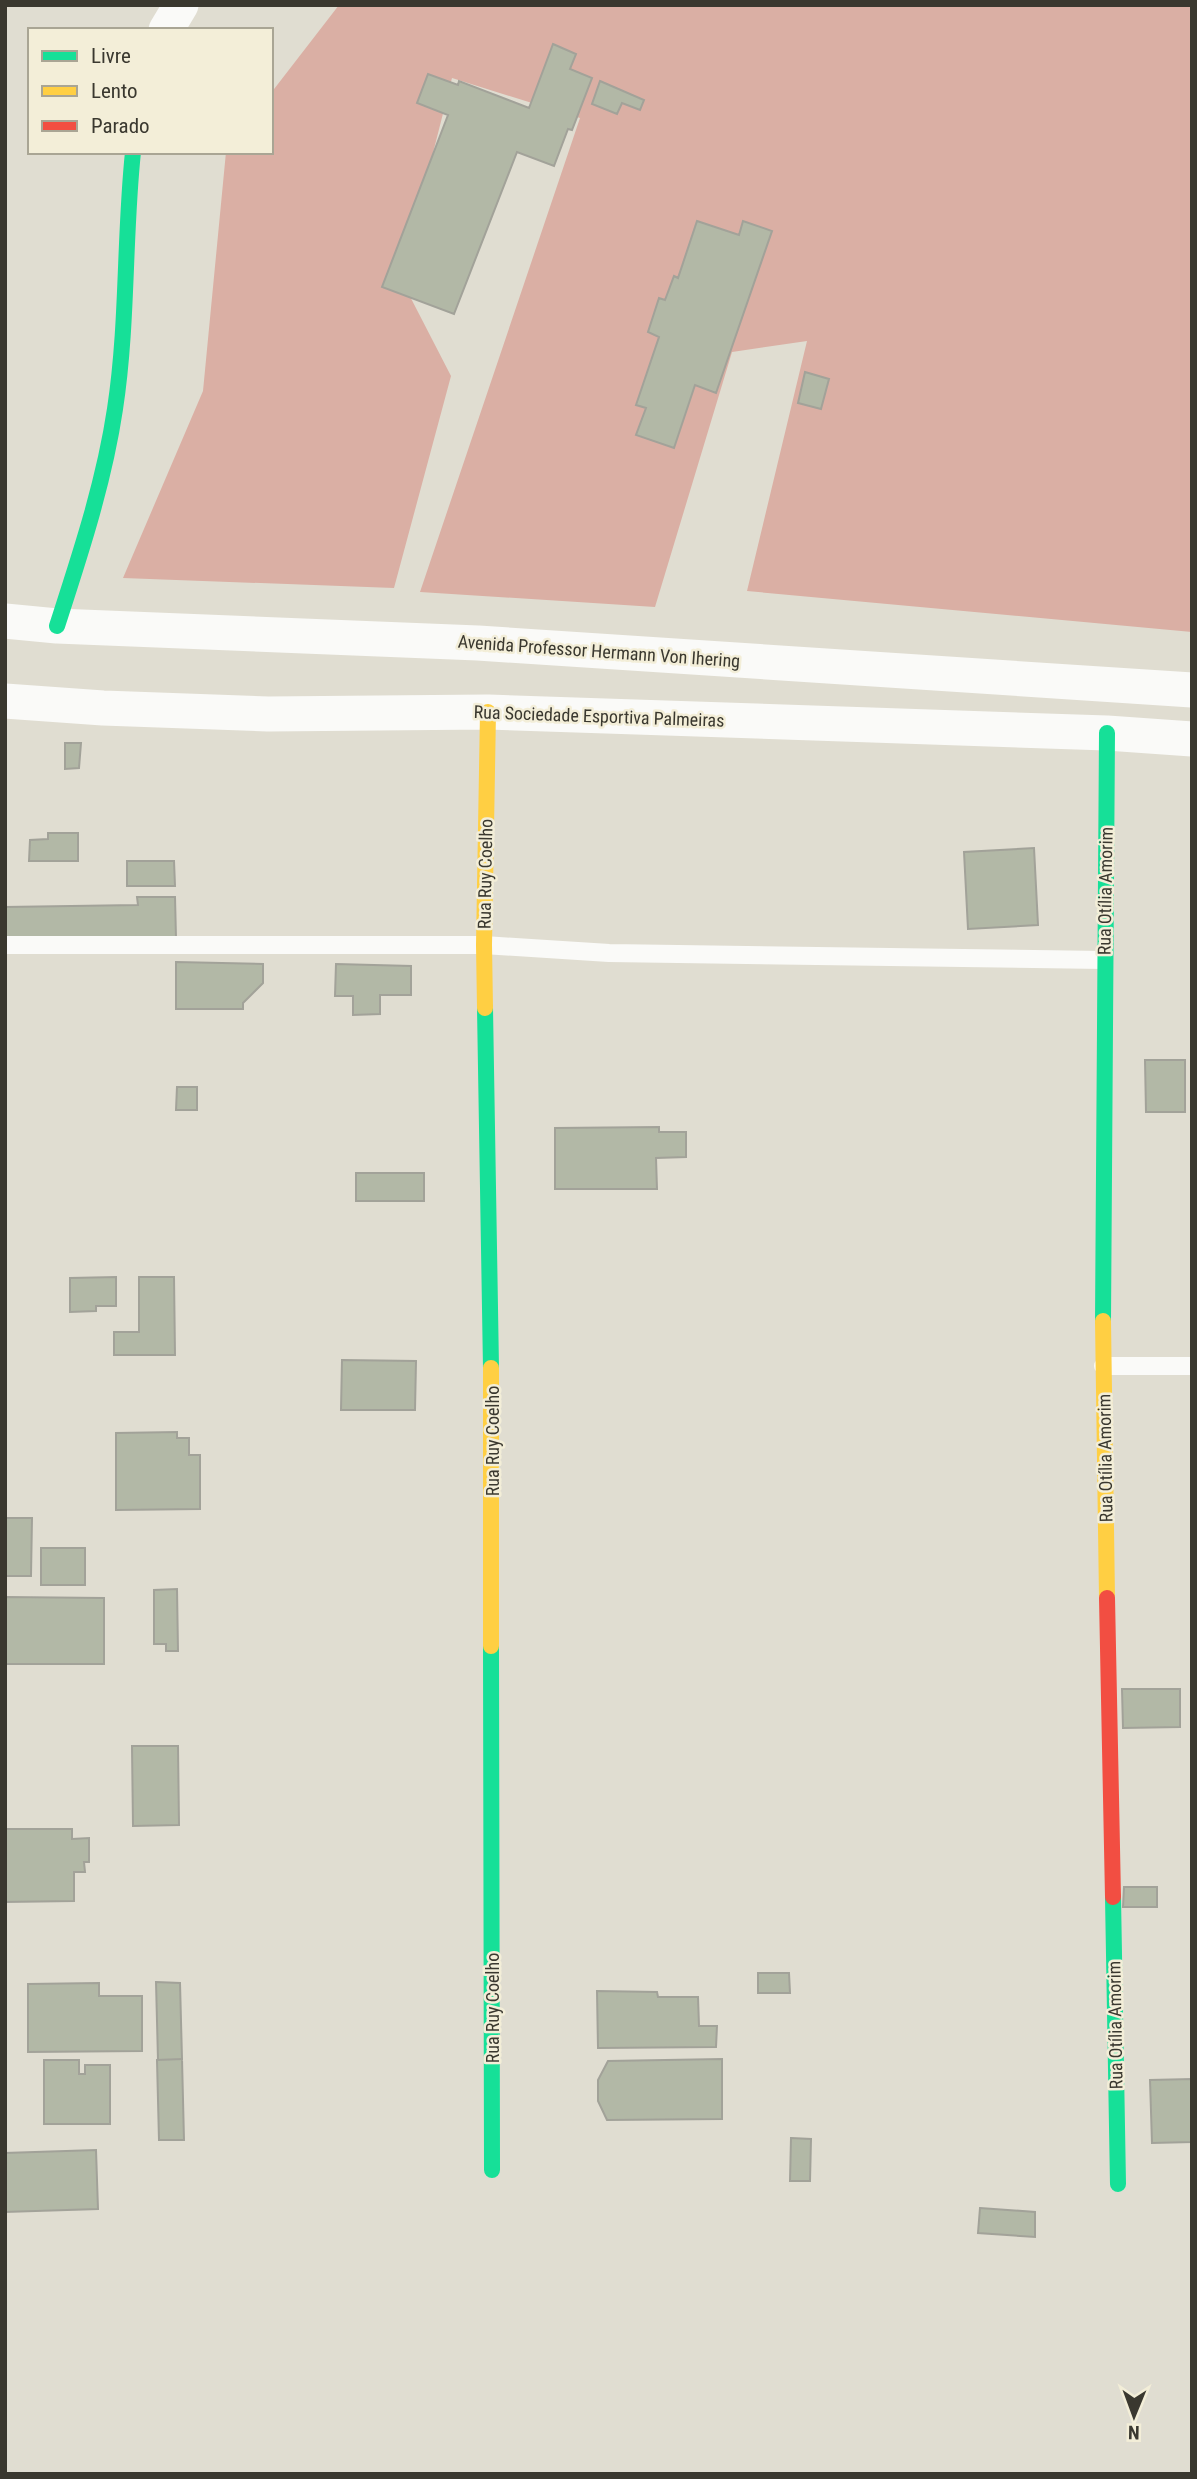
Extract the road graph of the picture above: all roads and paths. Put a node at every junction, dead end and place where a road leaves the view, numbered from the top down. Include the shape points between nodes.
1 (181, 5) edge
2 (167, 28) edge
3 (133, 154) edge
4 (5, 621) edge
5 (57, 626) junction
6 (1192, 690) edge
7 (5, 701) edge
8 (488, 712) junction
9 (1107, 733) junction
10 (1192, 739) edge
11 (5, 945) edge
12 (484, 945) junction
13 (1104, 960) junction
14 (1103, 1366) junction
15 (1192, 1366) edge
16 (492, 2170) dead end
17 (1118, 2184) dead end

1 - 2 street
3 - 5 street via 119,377 90,527
4 - 5 street, Avenida Professor Hermann Von Ihering
5 - 6 street, Avenida Professor Hermann Von Ihering via 478,643
7 - 8 street, Rua Sociedade Esportiva Palmeiras via 268,714
8 - 9 street, Rua Sociedade Esportiva Palmeiras
8 - 12 street, Rua Ruy Coelho
9 - 10 street, Rua Sociedade Esportiva Palmeiras
9 - 13 street, Rua Otília Amorim
11 - 12 lane
12 - 13 lane via 635,953
12 - 16 street, Rua Ruy Coelho via 491,1270
13 - 14 street, Rua Otília Amorim
14 - 15 lane
14 - 17 street, Rua Otília Amorim

